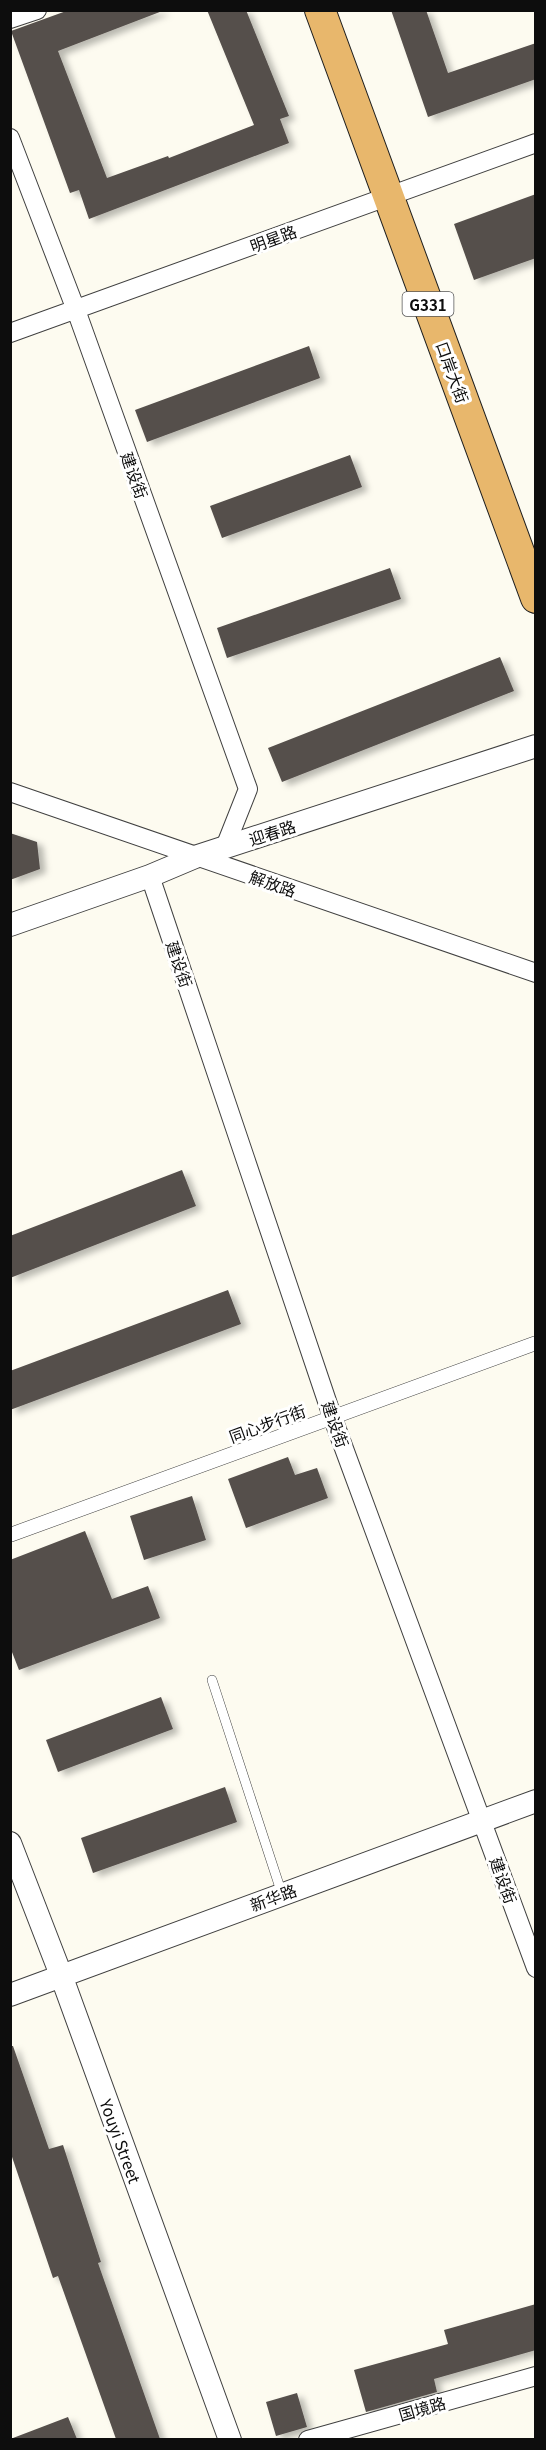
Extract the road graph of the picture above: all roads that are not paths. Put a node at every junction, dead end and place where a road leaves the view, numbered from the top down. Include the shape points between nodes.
1 (37, 10) edge
2 (320, 10) edge
3 (10, 19) edge
4 (10, 138) edge
5 (536, 143) edge
6 (388, 196) junction
7 (76, 310) junction
8 (10, 333) edge
9 (536, 598) edge
10 (536, 746) edge
11 (10, 792) edge
12 (225, 847) junction
13 (195, 857) junction
14 (150, 876) junction
15 (10, 926) edge
16 (536, 973) edge
17 (536, 1343) edge
18 (332, 1416) junction
19 (10, 1535) edge
20 (212, 1680) dead end
21 (536, 1801) edge
22 (483, 1821) junction
23 (10, 1843) edge
24 (282, 1894) junction
25 (536, 1968) edge
26 (61, 1975) junction
27 (10, 1995) edge
28 (536, 2376) edge
29 (230, 2439) edge
30 (308, 2439) edge

1 - 3 street
2 - 6 highway, 口岸大街 / G331
4 - 7 street, 建设街
5 - 6 street, 明星路
6 - 7 street, 明星路
6 - 9 highway, 口岸大街 / G331
7 - 8 street, 明星路
7 - 12 street, 建设街 via 248,789
10 - 12 street, 迎春路
11 - 13 street, 解放路
12 - 13 street, 迎春路
13 - 14 street, 迎春路
13 - 16 street, 解放路
14 - 15 street, 迎春路
14 - 18 street, 建设街
17 - 18 street, 同心步行街
18 - 19 street, 同心步行街
18 - 22 street, 建设街
20 - 24 lane
21 - 22 street, 新华路
22 - 24 street, 新华路
22 - 25 street, 建设街
23 - 26 street, Youyi Street
24 - 26 street, 新华路
26 - 27 street, 新华路
26 - 29 street, Youyi Street
28 - 30 street, 国境路

